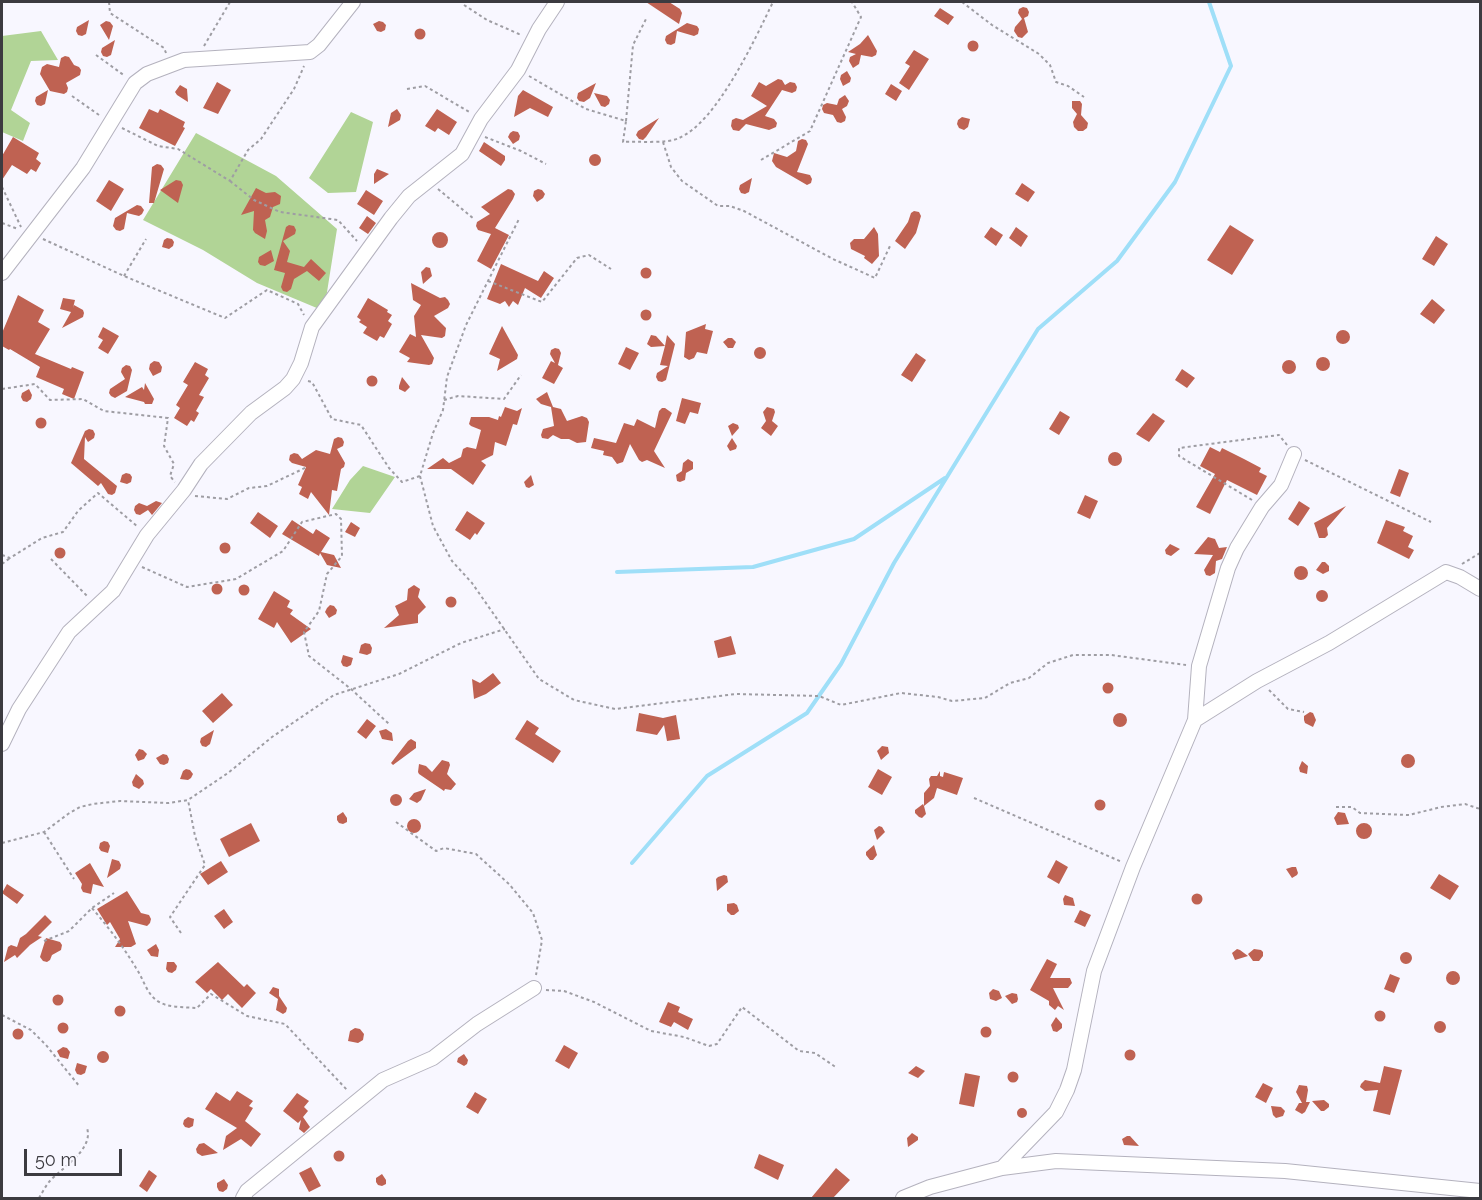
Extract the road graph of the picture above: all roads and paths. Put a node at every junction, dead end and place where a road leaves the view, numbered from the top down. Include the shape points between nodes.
1 (110, 2) edge
2 (230, 2) edge
3 (353, 2) edge
4 (557, 2) edge
5 (773, 2) edge
6 (852, 2) edge
7 (962, 2) edge
8 (464, 5) dead end
9 (646, 19) dead end
10 (539, 29) junction
11 (310, 52) junction
12 (96, 55) dead end
13 (196, 58) junction
14 (170, 64) junction
15 (518, 70) junction
16 (135, 83) junction
17 (407, 89) dead end
18 (72, 96) dead end
19 (1084, 97) dead end
20 (481, 118) junction
21 (626, 122) junction
22 (111, 123) junction
23 (474, 133) junction
24 (663, 140) junction
25 (761, 160) dead end
26 (546, 164) dead end
27 (230, 181) junction
28 (429, 182) junction
29 (2, 187) edge
30 (474, 219) dead end
31 (519, 219) dead end
32 (2, 223) edge
33 (32, 234) junction
34 (146, 239) dead end
35 (890, 246) dead end
36 (367, 252) junction
37 (611, 269) dead end
38 (2, 273) edge
39 (124, 276) junction
40 (488, 281) junction
41 (312, 327) junction
42 (520, 375) dead end
43 (293, 379) junction
44 (2, 389) edge
45 (444, 400) junction
46 (1294, 454) dead end
47 (307, 467) dead end
48 (420, 476) junction
49 (182, 492) junction
50 (147, 535) junction
51 (2, 555) edge
52 (10, 558) junction
53 (51, 560) dead end
54 (131, 562) junction
55 (2, 564) edge
56 (1480, 589) edge
57 (97, 604) junction
58 (505, 629) junction
59 (1199, 666) junction
60 (1257, 681) junction
61 (351, 689) junction
62 (1304, 712) dead end
63 (1195, 720) junction
64 (389, 724) dead end
65 (2, 744) edge
66 (974, 798) dead end
67 (189, 800) junction
68 (1336, 807) dead end
69 (1480, 809) edge
70 (396, 822) dead end
71 (44, 832) junction
72 (2, 843) edge
73 (1133, 867) junction
74 (74, 879) dead end
75 (114, 893) dead end
76 (92, 908) junction
77 (181, 933) dead end
78 (44, 941) dead end
79 (534, 988) junction
80 (2, 1015) edge
81 (837, 1068) dead end
82 (80, 1087) dead end
83 (358, 1101) junction
84 (87, 1128) dead end
85 (1002, 1168) junction
86 (1480, 1191) edge
87 (39, 1198) edge
88 (243, 1198) edge
89 (903, 1198) edge

1 - 14 path via 110,13 164,48
2 - 13 path
3 - 11 street
4 - 10 street
5 - 24 path via 709,114 677,140
6 - 25 path via 861,17 810,131
7 - 19 path via 1039,54 1050,65 1056,82
8 - 10 path via 519,34
9 - 21 path via 633,45
10 - 15 street
11 - 13 street
11 - 27 path via 294,89
12 - 16 path
13 - 14 street
14 - 16 street
15 - 20 street
15 - 21 path via 586,109
16 - 22 street
17 - 20 path via 425,86
18 - 22 path
20 - 23 street
21 - 24 path via 623,142
22 - 27 path via 158,146 178,149
22 - 33 street via 83,168
23 - 26 path
23 - 28 street via 462,154
24 - 35 path via 671,167 682,181 718,206 744,212 875,278
27 - 36 path via 254,200 280,212 338,220
28 - 30 path
28 - 36 street via 409,196
29 - 32 path via 24,232
31 - 40 path
33 - 38 street
33 - 39 path
34 - 39 path
36 - 41 street
37 - 40 path via 590,255 577,258 542,302
39 - 41 path via 225,318 267,290 298,304
40 - 45 path via 466,324 447,377
41 - 43 street
42 - 45 path via 504,399 458,396
43 - 48 path via 312,382 332,419 361,425 402,482
43 - 49 street via 250,413 201,464
44 - 49 path via 35,384 50,400 83,399 104,411 168,418 164,446 174,464 170,476
45 - 48 path
46 - 59 street via 1281,485 1262,507 1228,568
47 - 49 path via 227,499
48 - 58 path via 439,538
49 - 50 street
50 - 52 path via 98,493 63,532 42,538
50 - 54 street
51 - 52 path
52 - 55 path
53 - 57 path
54 - 57 street via 113,591
54 - 61 path via 187,587 236,579 283,551 302,522 336,514 341,519 342,556 327,574 318,611 304,632 309,656
56 - 60 street via 1446,572 1329,643
57 - 65 street via 69,632 18,709
58 - 59 path via 539,679 574,700 615,710 736,694 819,696 841,705 901,693 952,701 985,698 1010,682 1029,678 1048,663 1073,655 1110,655
58 - 61 path via 461,643 399,674
59 - 63 street
60 - 62 path via 1287,709
60 - 63 street
61 - 64 path
61 - 67 path via 334,695 280,731
63 - 73 street
66 - 73 path
67 - 71 path via 93,804 80,807
67 - 77 path via 205,865 170,917
68 - 69 path via 1352,807 1360,813 1409,815 1465,804
70 - 79 path via 436,850 476,854 521,898 533,913 542,940
71 - 72 path
71 - 74 path
73 - 85 street via 1094,970 1067,1090 1056,1113
75 - 76 path
76 - 78 path via 69,932
76 - 83 path via 116,936 157,1000 196,1008 211,994 247,1016 285,1024
79 - 81 path via 564,991 651,1031 709,1046 717,1044 742,1007 800,1051 815,1053
79 - 83 street via 433,1058 383,1080
80 - 82 path via 31,1030
83 - 88 street via 265,1175
84 - 87 path via 84,1148 46,1184
85 - 86 street via 1056,1161 1172,1165 1285,1171
85 - 89 street

